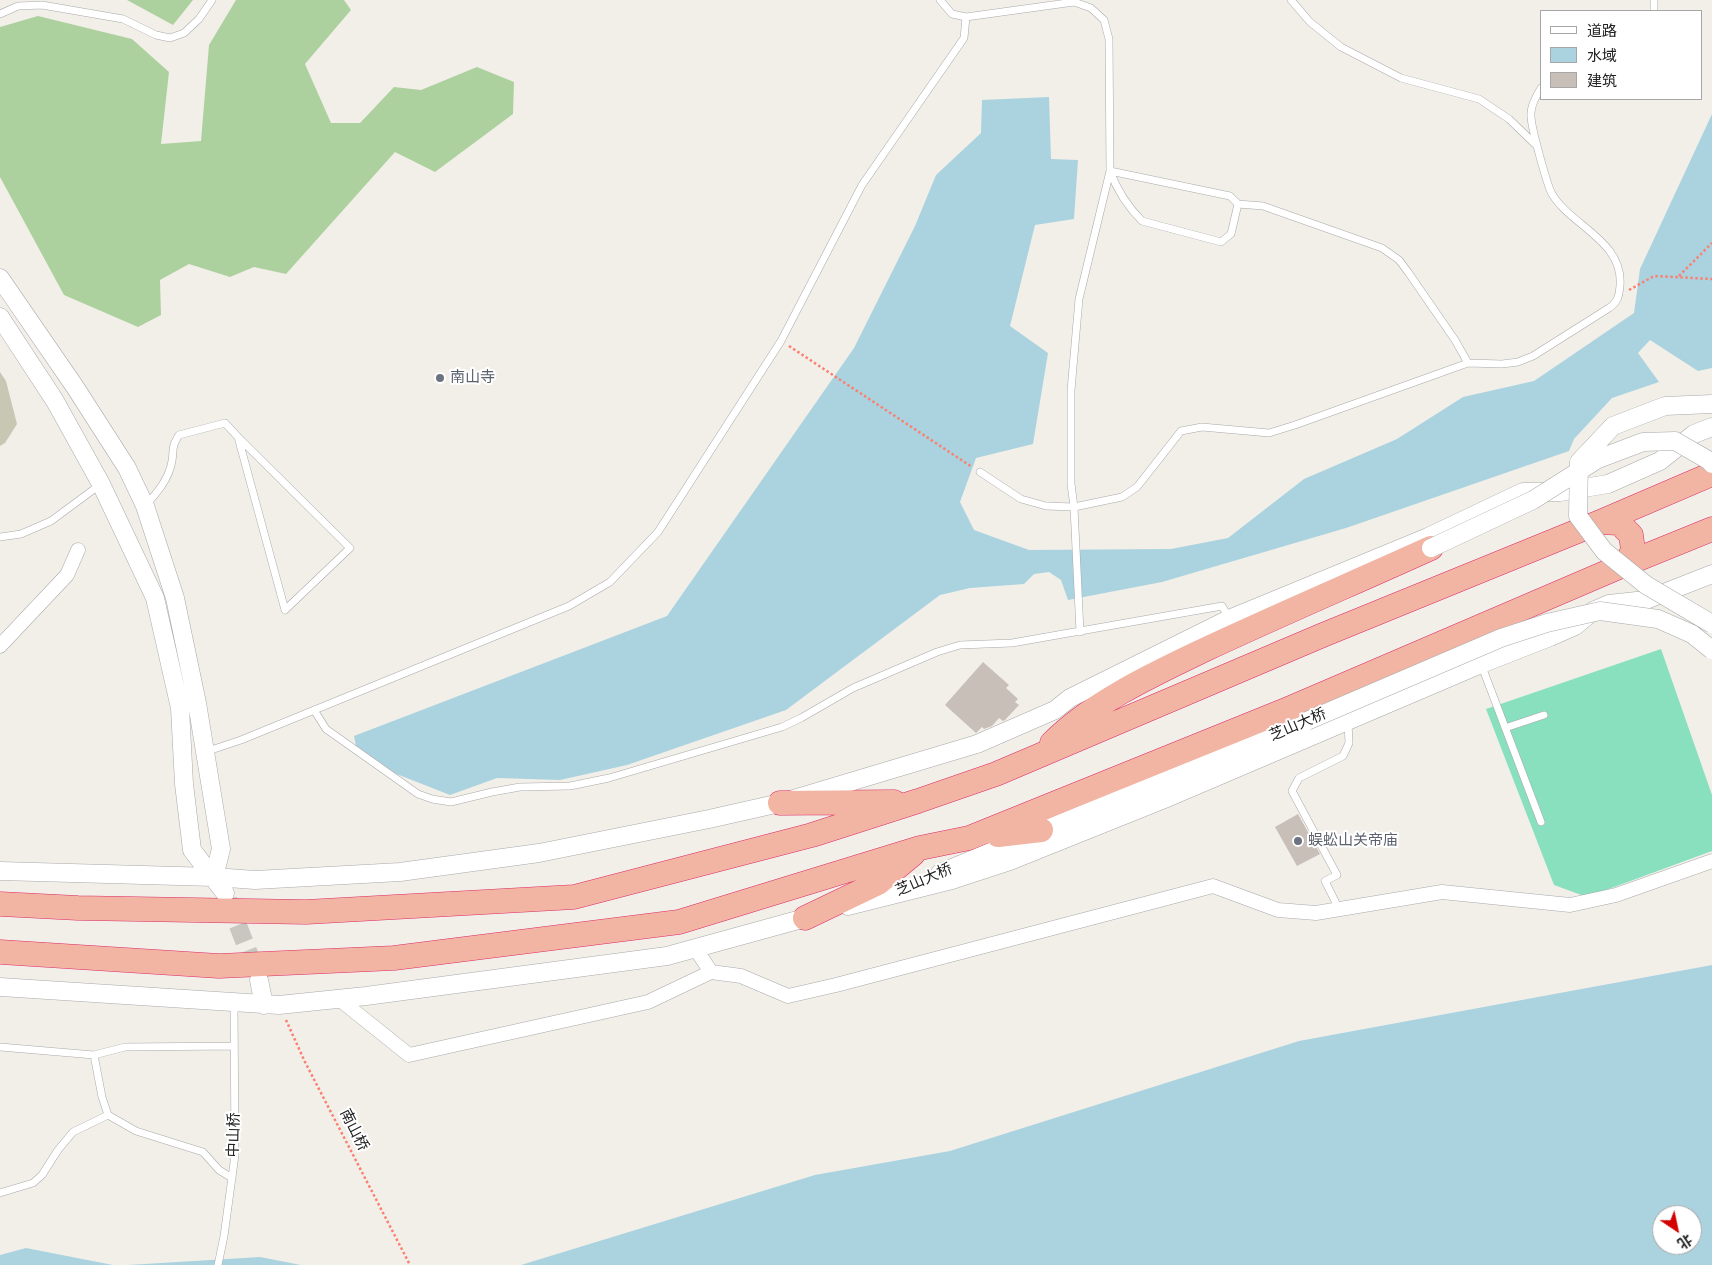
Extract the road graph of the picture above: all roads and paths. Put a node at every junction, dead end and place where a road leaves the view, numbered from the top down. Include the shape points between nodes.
1 (212, 0) edge
2 (940, 0) edge
3 (1291, 0) edge
4 (0, 14) edge
5 (966, 17) junction
6 (1540, 90) edge
7 (1538, 147) junction
8 (1110, 171) junction
9 (1238, 204) junction
10 (1712, 243) edge
11 (1679, 276) junction
12 (0, 278) edge
13 (1712, 279) edge
14 (1619, 296) junction
15 (0, 317) edge
16 (781, 341) junction
17 (1468, 363) junction
18 (1712, 404) edge
19 (1712, 427) edge
20 (238, 437) junction
21 (1712, 464) edge
22 (980, 472) joint
23 (1712, 474) edge
24 (101, 484) junction
25 (145, 506) junction
26 (1074, 507) junction
27 (1600, 522) junction
28 (1712, 529) edge
29 (0, 537) edge
30 (1431, 548) joint
31 (78, 550) dead end
32 (1626, 564) junction
33 (1712, 574) edge
34 (1229, 619) junction
35 (1712, 624) edge
36 (1080, 632) junction
37 (0, 646) edge
38 (1712, 650) edge
39 (1481, 664) junction
40 (314, 710) junction
41 (1544, 715) dead end
42 (1348, 720) junction
43 (1505, 728) junction
44 (204, 752) junction
45 (1040, 756) junction
46 (918, 801) junction
47 (780, 803) junction
48 (1540, 822) dead end
49 (1041, 830) junction
50 (969, 838) junction
51 (920, 848) junction
52 (1712, 861) edge
53 (0, 871) edge
54 (214, 877) junction
55 (226, 893) tunnel mouth
56 (887, 896) junction
57 (0, 904) edge
58 (1339, 909) junction
59 (805, 918) junction
60 (695, 948) junction
61 (0, 952) edge
62 (711, 972) junction
63 (259, 980) tunnel mouth
64 (0, 988) edge
65 (339, 999) junction
66 (234, 1004) junction
67 (271, 1005) junction
68 (234, 1046) junction
69 (0, 1047) edge
70 (94, 1055) junction
71 (108, 1114) junction
72 (232, 1178) junction
73 (0, 1193) edge
74 (218, 1265) edge
75 (410, 1265) edge

1 - 4 lane via 184,33 170,38 123,19 42,5 18,6
2 - 5 lane via 952,14
3 - 7 lane via 1310,22 1341,47 1401,78 1479,99 1509,119
5 - 8 lane via 1074,2 1091,8 1104,20 1109,39
5 - 16 lane via 964,38 862,185
6 - 7 lane via 1531,116
7 - 14 lane via 1552,193 1564,208 1601,240 1617,264
8 - 9 lane via 1230,196
8 - 9 lane via 1116,189 1142,221 1221,242 1231,234
8 - 26 lane via 1080,299 1071,390
9 - 17 lane via 1263,206 1382,248 1399,260 1408,272
10 - 11 path
11 - 13 path
11 - 14 path via 1654,276
12 - 25 street via 85,403 126,468
14 - 17 lane via 1609,308 1533,356 1502,364
15 - 24 street via 55,401
16 - 22 path
16 - 40 lane via 658,532 610,582 569,606
17 - 26 lane via 1269,433 1202,426 1181,431 1137,487 1122,497
18 - 35 street, bridge via 1665,406 1613,426 1579,462 1578,516 1604,551 1646,585
19 - 34 street via 1694,434 1660,461 1608,484 1560,492 1524,492 1428,537
20 - 20 lane via 350,548 285,610 241,446
20 - 25 lane via 225,423 179,435 172,446 172,462 163,486
21 - 30 street, bridge via 1675,441 1643,442 1598,459 1533,500
22 - 26 lane via 1021,499 1046,506
23 - 27 highway
24 - 29 lane via 51,520 21,534
24 - 54 street via 155,598 180,708 192,850
25 - 44 street via 175,598
26 - 36 lane
27 - 32 highway via 1619,523 1631,535 1632,550
27 - 45 highway via 1323,635
28 - 32 highway
30 - 45 highway via 1168,667 1069,726
31 - 37 street via 67,575
32 - 50 highway via 1288,709
33 - 39 street via 1646,600 1609,604 1558,634
34 - 36 lane via 1222,606
34 - 47 street via 1070,698 1055,710 977,744
36 - 40 lane via 1012,643 960,645 853,688 782,727 609,778 570,786 492,792 451,802 418,794 326,729
38 - 49 street, 芝山大桥, bridge via 1692,634 1658,619 1600,611 1547,623 1501,638 1307,722
39 - 42 street
39 - 43 lane
40 - 44 lane
41 - 43 lane
42 - 56 street via 1010,861
42 - 58 lane via 1349,743 1343,756 1299,778 1292,791 1337,875 1325,881
43 - 48 lane
44 - 54 street via 221,849
45 - 46 highway
46 - 47 highway
46 - 57 highway via 812,835 574,897 306,912
47 - 54 street via 539,853 400,872 255,880
49 - 50 highway
49 - 56 street, 芝山大桥
50 - 51 highway
51 - 59 highway via 878,883
51 - 61 highway via 678,922 394,958 219,966
52 - 58 street via 1616,895 1570,905 1442,892
53 - 54 street
54 - 55 street
56 - 59 street
58 - 62 street via 1316,913 1278,910 1213,886 788,996 740,976
59 - 60 street
60 - 62 street
60 - 65 street via 667,956
62 - 65 street via 648,1002 409,1055
63 - 67 street
64 - 66 street
65 - 67 street
66 - 67 street
66 - 68 lane, 中山桥
67 - 75 path, 南山桥 via 306,1062
68 - 70 lane via 125,1048
68 - 72 lane, 中山桥 via 235,1155
69 - 70 lane
70 - 71 lane
71 - 72 lane via 136,1131 204,1152 219,1170
71 - 73 lane via 73,1132 33,1183
72 - 74 lane, 中山桥

